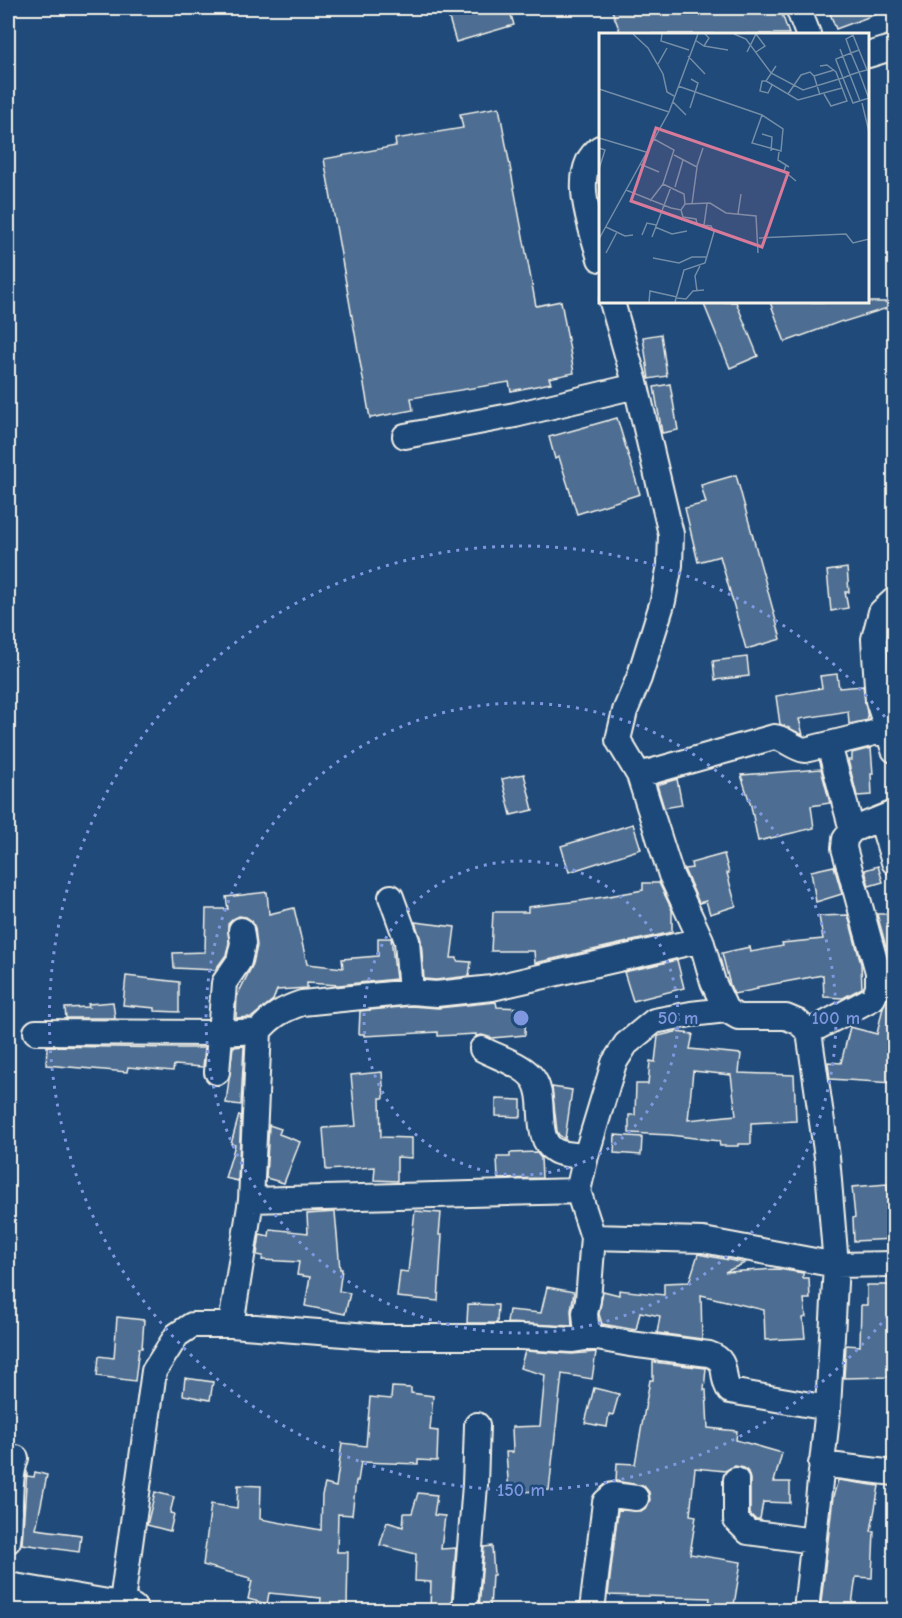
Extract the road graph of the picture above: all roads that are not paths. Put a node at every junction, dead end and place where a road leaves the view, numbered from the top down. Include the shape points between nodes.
1 (798, 8) edge
2 (808, 33) edge
3 (894, 47) edge
4 (869, 54) edge
5 (599, 149) edge
6 (599, 255) edge
7 (612, 303) edge
8 (636, 386) junction
9 (405, 436) dead end
10 (894, 600) edge
11 (890, 740) edge
12 (829, 745) junction
13 (639, 775) junction
14 (888, 816) edge
15 (852, 830) junction
16 (894, 862) edge
17 (391, 897) dead end
18 (241, 930) dead end
19 (701, 940) junction
20 (411, 992) junction
21 (726, 1010) junction
22 (259, 1031) junction
23 (36, 1032) dead end
24 (809, 1032) junction
25 (219, 1033) junction
26 (482, 1049) dead end
27 (217, 1072) dead end
28 (586, 1156) junction
29 (578, 1191) junction
30 (251, 1200) junction
31 (593, 1237) junction
32 (894, 1264) edge
33 (836, 1265) junction
34 (231, 1326) junction
35 (592, 1337) junction
36 (828, 1408) junction
37 (477, 1425) dead end
38 (16, 1458) dead end
39 (821, 1464) junction
40 (894, 1473) edge
41 (736, 1479) dead end
42 (636, 1498) dead end
43 (8, 1541) edge
44 (813, 1541) junction
45 (8, 1589) edge
46 (126, 1610) edge
47 (465, 1611) edge
48 (592, 1611) edge
49 (806, 1611) edge

1 - 2 street
3 - 4 street
5 - 6 street via 587,163 584,183
7 - 8 street
8 - 9 street
8 - 13 street via 671,534 663,602 618,740
10 - 11 street via 881,612 874,639 878,701
11 - 12 street
12 - 13 street via 805,750 774,737
12 - 15 street
13 - 19 street via 671,875
14 - 15 street
14 - 16 street
15 - 24 street via 844,848 878,972 878,988 873,998
17 - 20 street via 407,941
18 - 25 street via 242,952 224,983
19 - 20 street via 492,988 436,994
19 - 21 street
20 - 22 street via 302,1003 269,1019
21 - 24 street via 738,1017 786,1017
21 - 28 street via 654,1021 626,1044 607,1081
22 - 25 street
22 - 30 street
23 - 25 street
24 - 33 street
25 - 27 street
26 - 28 street via 532,1076 540,1099 542,1131 550,1147
28 - 29 street
29 - 30 street
29 - 31 street
30 - 34 street
31 - 33 street via 703,1240
31 - 35 street via 585,1313
32 - 33 street
33 - 36 street
34 - 35 street via 381,1337
34 - 46 street via 192,1324 177,1335 154,1371
35 - 36 street via 716,1356 722,1362 730,1391
36 - 39 street
37 - 47 street
38 - 43 street via 10,1481
39 - 40 street
39 - 44 street
41 - 44 street via 736,1520 748,1533
42 - 48 street via 613,1496 605,1502
44 - 49 street
45 - 46 main road

